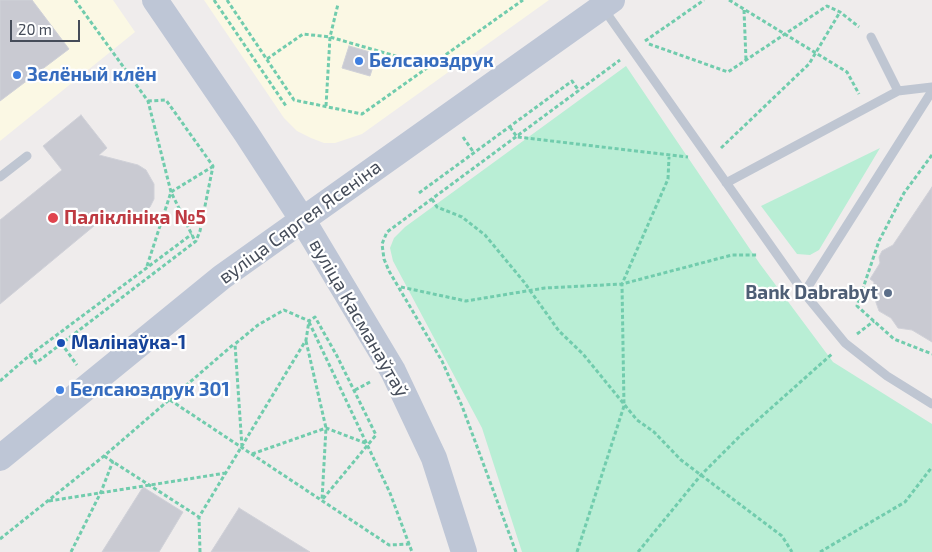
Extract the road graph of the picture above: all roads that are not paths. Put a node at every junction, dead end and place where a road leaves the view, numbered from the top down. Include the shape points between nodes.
1 (155, 0) edge
2 (607, 4) edge
3 (871, 37) road end
4 (932, 87) edge
5 (898, 91) junction
6 (932, 91) edge
7 (27, 156) dead end
8 (0, 177) edge
9 (726, 183) junction
10 (302, 220) junction
11 (804, 293) junction
12 (932, 404) edge
13 (0, 458) edge
14 (464, 552) edge

1 - 10 main road, вуліца Касманаўтаў
2 - 9 lane via 634,50
2 - 10 main road, вуліца Сяргея Ясеніна
3 - 5 lane
4 - 5 lane
5 - 9 lane
6 - 11 lane
7 - 8 lane
9 - 11 lane
10 - 13 main road, вуліца Сяргея Ясеніна via 222,277
10 - 14 main road, вуліца Касманаўтаў via 412,410 434,458
11 - 12 lane via 845,343 887,376

